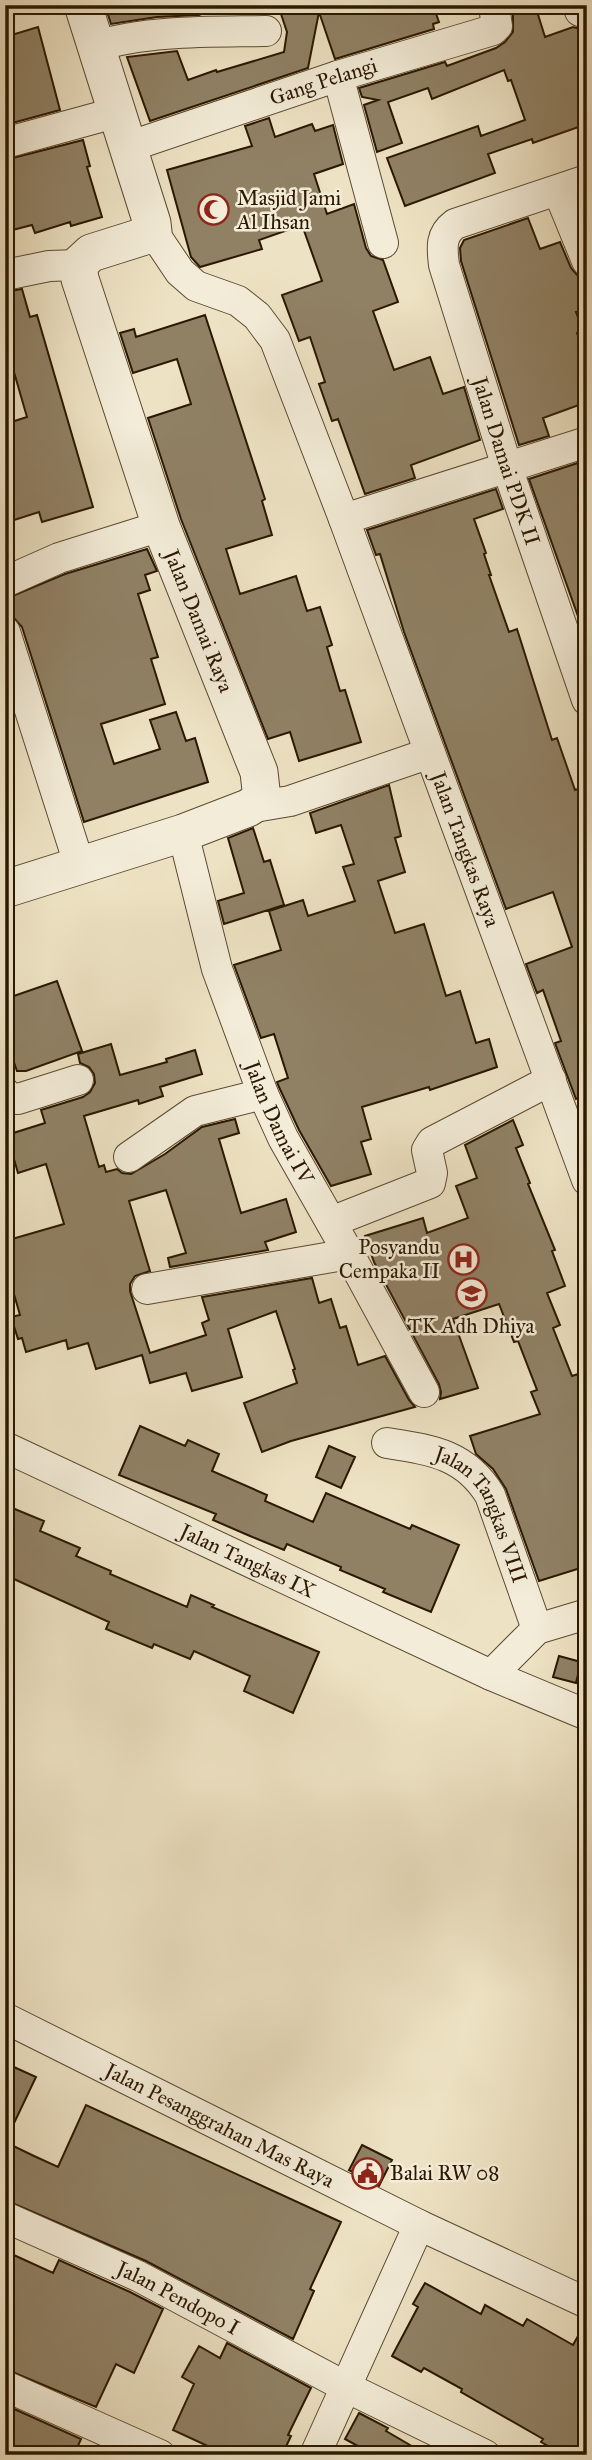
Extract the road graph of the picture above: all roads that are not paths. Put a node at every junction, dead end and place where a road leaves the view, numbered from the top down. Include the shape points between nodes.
1 (83, 5) edge
2 (496, 5) edge
3 (578, 5) edge
4 (587, 14) edge
5 (245, 22) edge
6 (97, 46) junction
7 (338, 76) junction
8 (118, 112) junction
9 (5, 143) edge
10 (128, 148) junction
11 (587, 180) edge
12 (556, 191) junction
13 (153, 232) junction
14 (383, 243) dead end
15 (587, 261) edge
16 (78, 265) junction
17 (5, 275) edge
18 (587, 442) edge
19 (507, 467) junction
20 (344, 519) junction
21 (161, 526) junction
22 (5, 582) edge
23 (5, 632) edge
24 (587, 699) edge
25 (430, 753) junction
26 (248, 808) junction
27 (183, 833) junction
28 (80, 867) junction
29 (5, 889) edge
30 (78, 1080) dead end
31 (551, 1080) junction
32 (5, 1093) edge
33 (263, 1094) junction
34 (129, 1157) dead end
35 (587, 1180) edge
36 (331, 1222) junction
37 (349, 1254) junction
38 (147, 1289) dead end
39 (424, 1392) dead end
40 (387, 1443) dead end
41 (5, 1447) edge
42 (587, 1614) edge
43 (537, 1629) junction
44 (491, 1675) junction
45 (587, 1715) edge
46 (5, 2018) edge
47 (5, 2217) edge
48 (419, 2225) junction
49 (587, 2303) edge
50 (346, 2387) junction
51 (7, 2391) edge
52 (143, 2451) edge
53 (315, 2455) edge
54 (485, 2455) edge

1 - 6 street
2 - 7 street, Gang Pelangi via 493,30
3 - 4 street
5 - 6 street
6 - 8 street
7 - 10 street, Gang Pelangi
7 - 14 street
8 - 9 street
8 - 10 street
10 - 13 street
11 - 12 street
12 - 15 street
12 - 19 street, Jalan Damai PDK II via 455,224 447,229 443,241 444,265
13 - 16 street via 90,253
13 - 20 street via 180,272 196,286 238,301 275,340
16 - 17 street
16 - 21 street, Jalan Damai Raya
18 - 19 street
19 - 20 street
19 - 24 street, Jalan Damai PDK II
20 - 25 street, Jalan Tangkas Raya
21 - 22 street via 59,558
21 - 26 street, Jalan Damai Raya via 259,772 258,801
23 - 28 street
25 - 26 street via 290,801
25 - 31 street, Jalan Tangkas Raya
26 - 27 street
27 - 28 street
27 - 33 street, Jalan Damai IV via 217,969
28 - 29 street
30 - 32 street via 18,1099
31 - 35 street, Jalan Tangkas Raya
31 - 36 street via 432,1142 427,1150 430,1183
33 - 34 street via 195,1111
33 - 36 street, Jalan Damai IV
36 - 37 street, Jalan Damai IV
37 - 38 street
37 - 39 street, Jalan Damai IV
40 - 43 street, Jalan Tangkas VIII via 439,1453 463,1464 480,1479 490,1495
41 - 44 street, Jalan Tangkas IX
42 - 43 street
43 - 44 street
44 - 45 street, Jalan Tangkas IX
46 - 48 street, Jalan Pesanggrahan Mas Raya
47 - 50 street, Jalan Pendopo I via 138,2276
48 - 49 street, Jalan Pesanggrahan Mas Raya
48 - 50 street
50 - 53 street
50 - 54 street, Jalan Pendopo I
51 - 52 street

